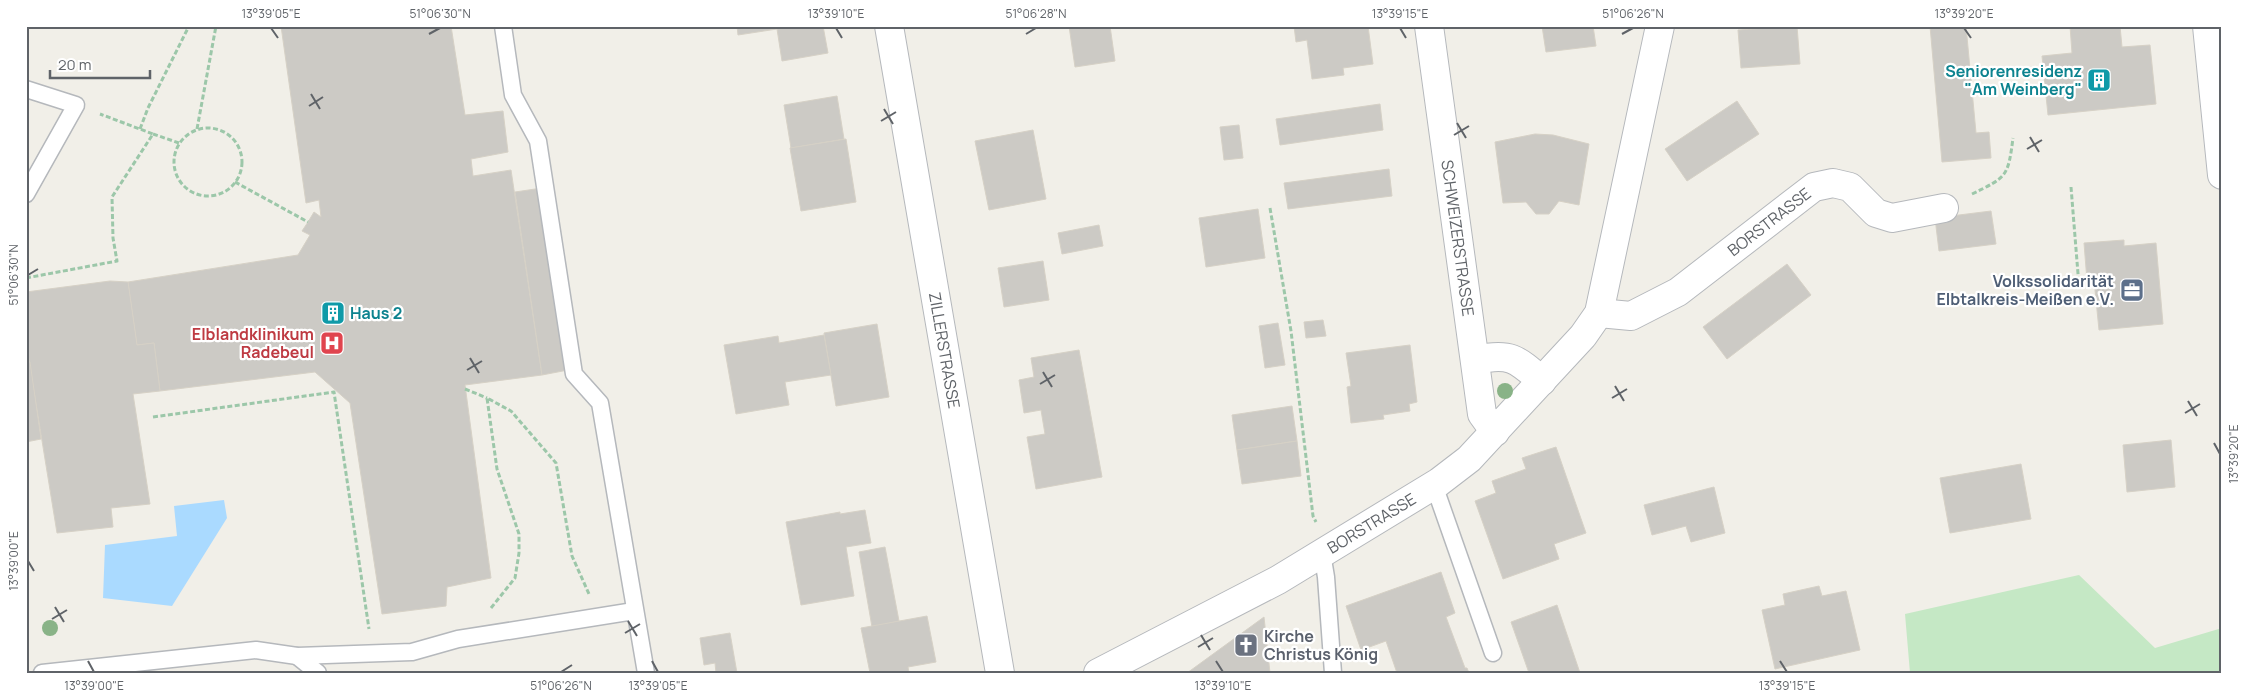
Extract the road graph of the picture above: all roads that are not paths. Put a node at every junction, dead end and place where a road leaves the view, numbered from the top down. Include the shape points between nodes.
1 (503, 26) edge
2 (889, 26) edge
3 (1429, 26) edge
4 (1660, 26) edge
5 (2207, 26) edge
6 (26, 89) edge
7 (2222, 175) edge
8 (26, 194) edge
9 (1944, 208) road end
10 (1599, 313) junction
11 (1476, 360) junction
12 (1542, 381) junction
13 (1495, 432) junction
14 (1434, 485) junction
15 (1325, 550) junction
16 (634, 611) junction
17 (1493, 653) dead end
18 (297, 656) junction
19 (114, 669) edge
20 (1333, 672) edge
21 (42, 673) edge
22 (318, 673) edge
23 (646, 673) edge
24 (1000, 673) edge
25 (1098, 673) edge

1 - 16 lane via 513,95 538,140 574,374 600,403
2 - 24 street, ZILLERSTRASSE
3 - 11 street, SCHWEIZERSTRASSE
4 - 10 street, BORSTRASSE
5 - 7 street
6 - 8 lane via 76,105
9 - 10 street, BORSTRASSE via 1892,218 1876,213 1850,187 1833,183 1814,188 1678,292 1631,316
10 - 12 street, BORSTRASSE via 1583,336
11 - 12 street via 1505,356 1520,362
11 - 13 street, SCHWEIZERSTRASSE via 1482,414
12 - 13 street, BORSTRASSE
13 - 14 street, BORSTRASSE via 1469,459
14 - 15 street, BORSTRASSE
14 - 17 lane
15 - 20 lane
15 - 25 street, BORSTRASSE via 1278,580
16 - 18 lane via 458,640 412,652
16 - 23 lane
18 - 19 lane via 256,650
18 - 22 lane
19 - 21 lane

